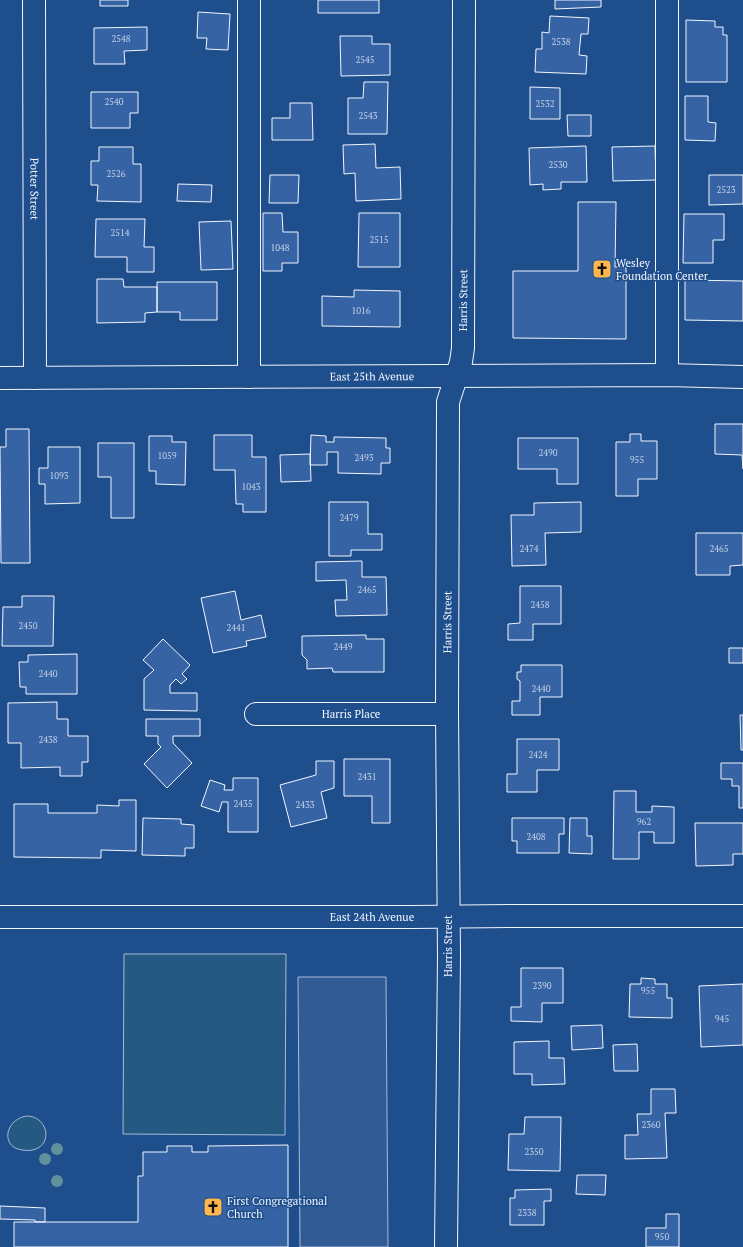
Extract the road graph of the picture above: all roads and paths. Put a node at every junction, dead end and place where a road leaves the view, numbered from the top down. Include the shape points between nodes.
1 (34, 0) edge
2 (249, 0) edge
3 (464, 0) edge
4 (667, 0) edge
5 (667, 375) junction
6 (456, 376) junction
7 (249, 377) junction
8 (743, 377) edge
9 (0, 378) edge
10 (35, 378) junction
11 (256, 714) dead end
12 (447, 714) junction
13 (449, 916) junction
14 (743, 916) edge
15 (0, 917) edge
16 (446, 1247) edge

1 - 10 street, Potter Street
2 - 7 street
3 - 6 street, Harris Street via 463,348
4 - 5 street
5 - 6 street, East 25th Avenue
5 - 8 street, East 25th Avenue
6 - 7 street, East 25th Avenue
6 - 12 street, Harris Street via 448,402
7 - 10 street, East 25th Avenue
9 - 10 street, East 25th Avenue
11 - 12 street, Harris Place
12 - 13 street, Harris Street
13 - 14 street, East 24th Avenue
13 - 15 street, East 24th Avenue
13 - 16 street, Harris Street

